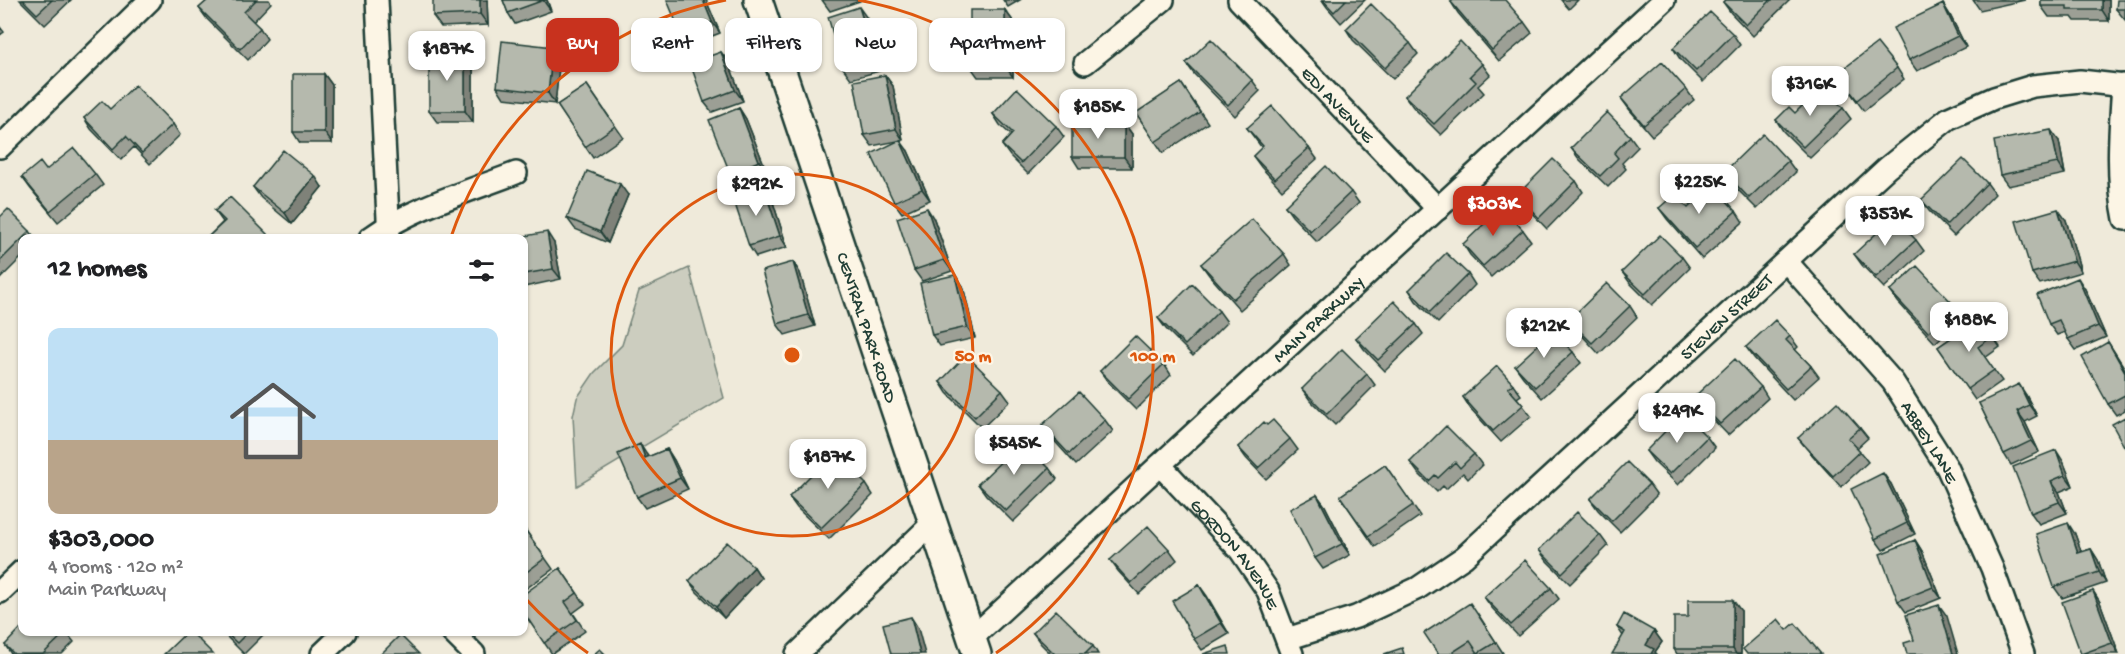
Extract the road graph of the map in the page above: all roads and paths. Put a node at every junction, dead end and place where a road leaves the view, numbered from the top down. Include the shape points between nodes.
1 (150, 0) edge
2 (377, 0) edge
3 (758, 0) edge
4 (1163, 0) edge
5 (1239, 0) edge
6 (1664, 0) edge
7 (1085, 63) dead end
8 (2124, 85) edge
9 (0, 147) edge
10 (516, 173) dead end
11 (1438, 209) junction
12 (2125, 219) edge
13 (389, 232) edge
14 (1786, 261) junction
15 (1160, 465) junction
16 (934, 522) junction
17 (18, 574) edge
18 (0, 592) edge
19 (341, 636) edge
20 (456, 636) edge
21 (974, 646) edge
22 (1289, 646) edge
23 (322, 654) edge
24 (474, 654) edge
25 (797, 654) edge
26 (2023, 654) edge

1 - 9 street
2 - 13 street
3 - 16 street, CENTRAL PARK ROAD
4 - 7 street
5 - 11 street, EDI AVENUE
6 - 11 street, MAIN PARKWAY
8 - 12 street via 2120,150
8 - 14 street, STEVEN STREET via 2080,81 2034,86 1949,118 1887,168
10 - 13 street
11 - 15 street, MAIN PARKWAY
14 - 22 street, STEVEN STREET via 1464,557 1418,588
14 - 26 street, ABBEY LANE via 1893,382 1947,466 1992,568
15 - 21 street, MAIN PARKWAY
15 - 22 street, GORDON AVENUE via 1240,550 1268,591
16 - 21 street, CENTRAL PARK ROAD
16 - 25 street
17 - 18 street
19 - 23 street
20 - 24 street

